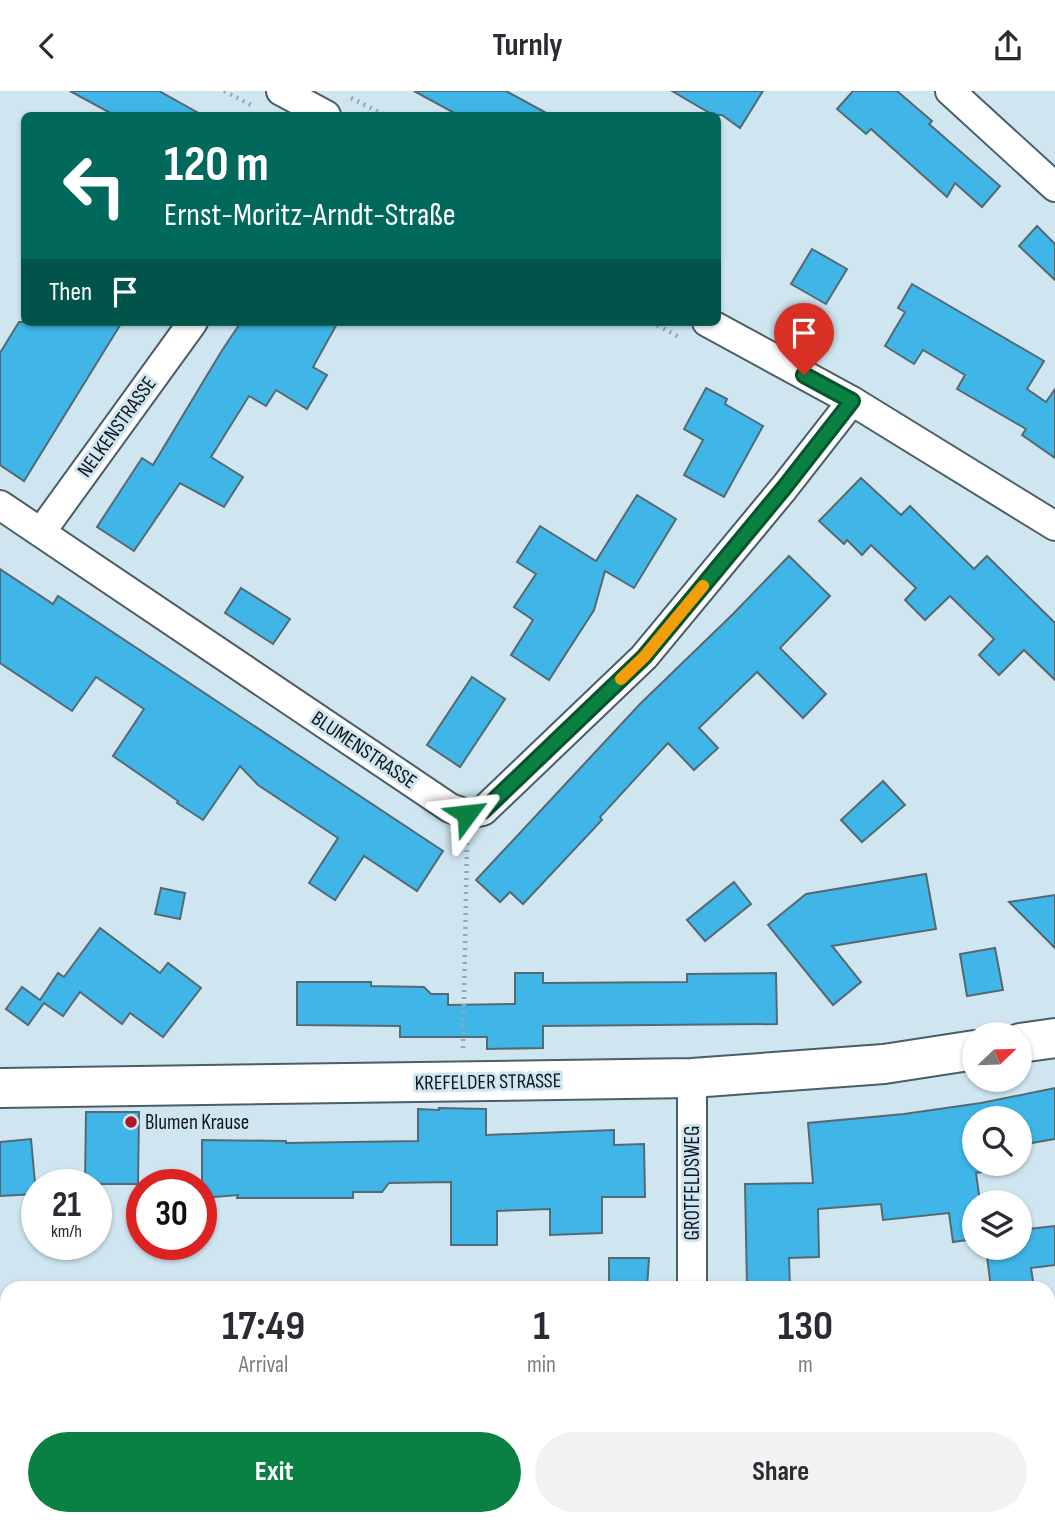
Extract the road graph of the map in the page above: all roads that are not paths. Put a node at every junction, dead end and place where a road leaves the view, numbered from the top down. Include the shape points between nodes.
1 (281, 91) edge
2 (950, 91) edge
3 (320, 112) edge
4 (1055, 187) edge
5 (190, 326) edge
6 (714, 326) edge
7 (852, 401) junction
8 (0, 505) edge
9 (1055, 527) edge
10 (41, 532) junction
11 (1055, 1038) edge
12 (1032, 1041) edge
13 (962, 1052) edge
14 (692, 1078) junction
15 (0, 1089) edge
16 (692, 1281) edge

1 - 3 street
2 - 4 street
5 - 10 street, NELKENSTRASSE
6 - 7 street
7 - 9 street
7 - 10 street, BLUMENSTRASSE via 644,657 483,811 467,814 450,808
8 - 10 street, BLUMENSTRASSE
11 - 12 main road
13 - 14 main road, KREFELDER STRASSE via 884,1064
14 - 15 main road, KREFELDER STRASSE
14 - 16 street, GROTFELDSWEG

